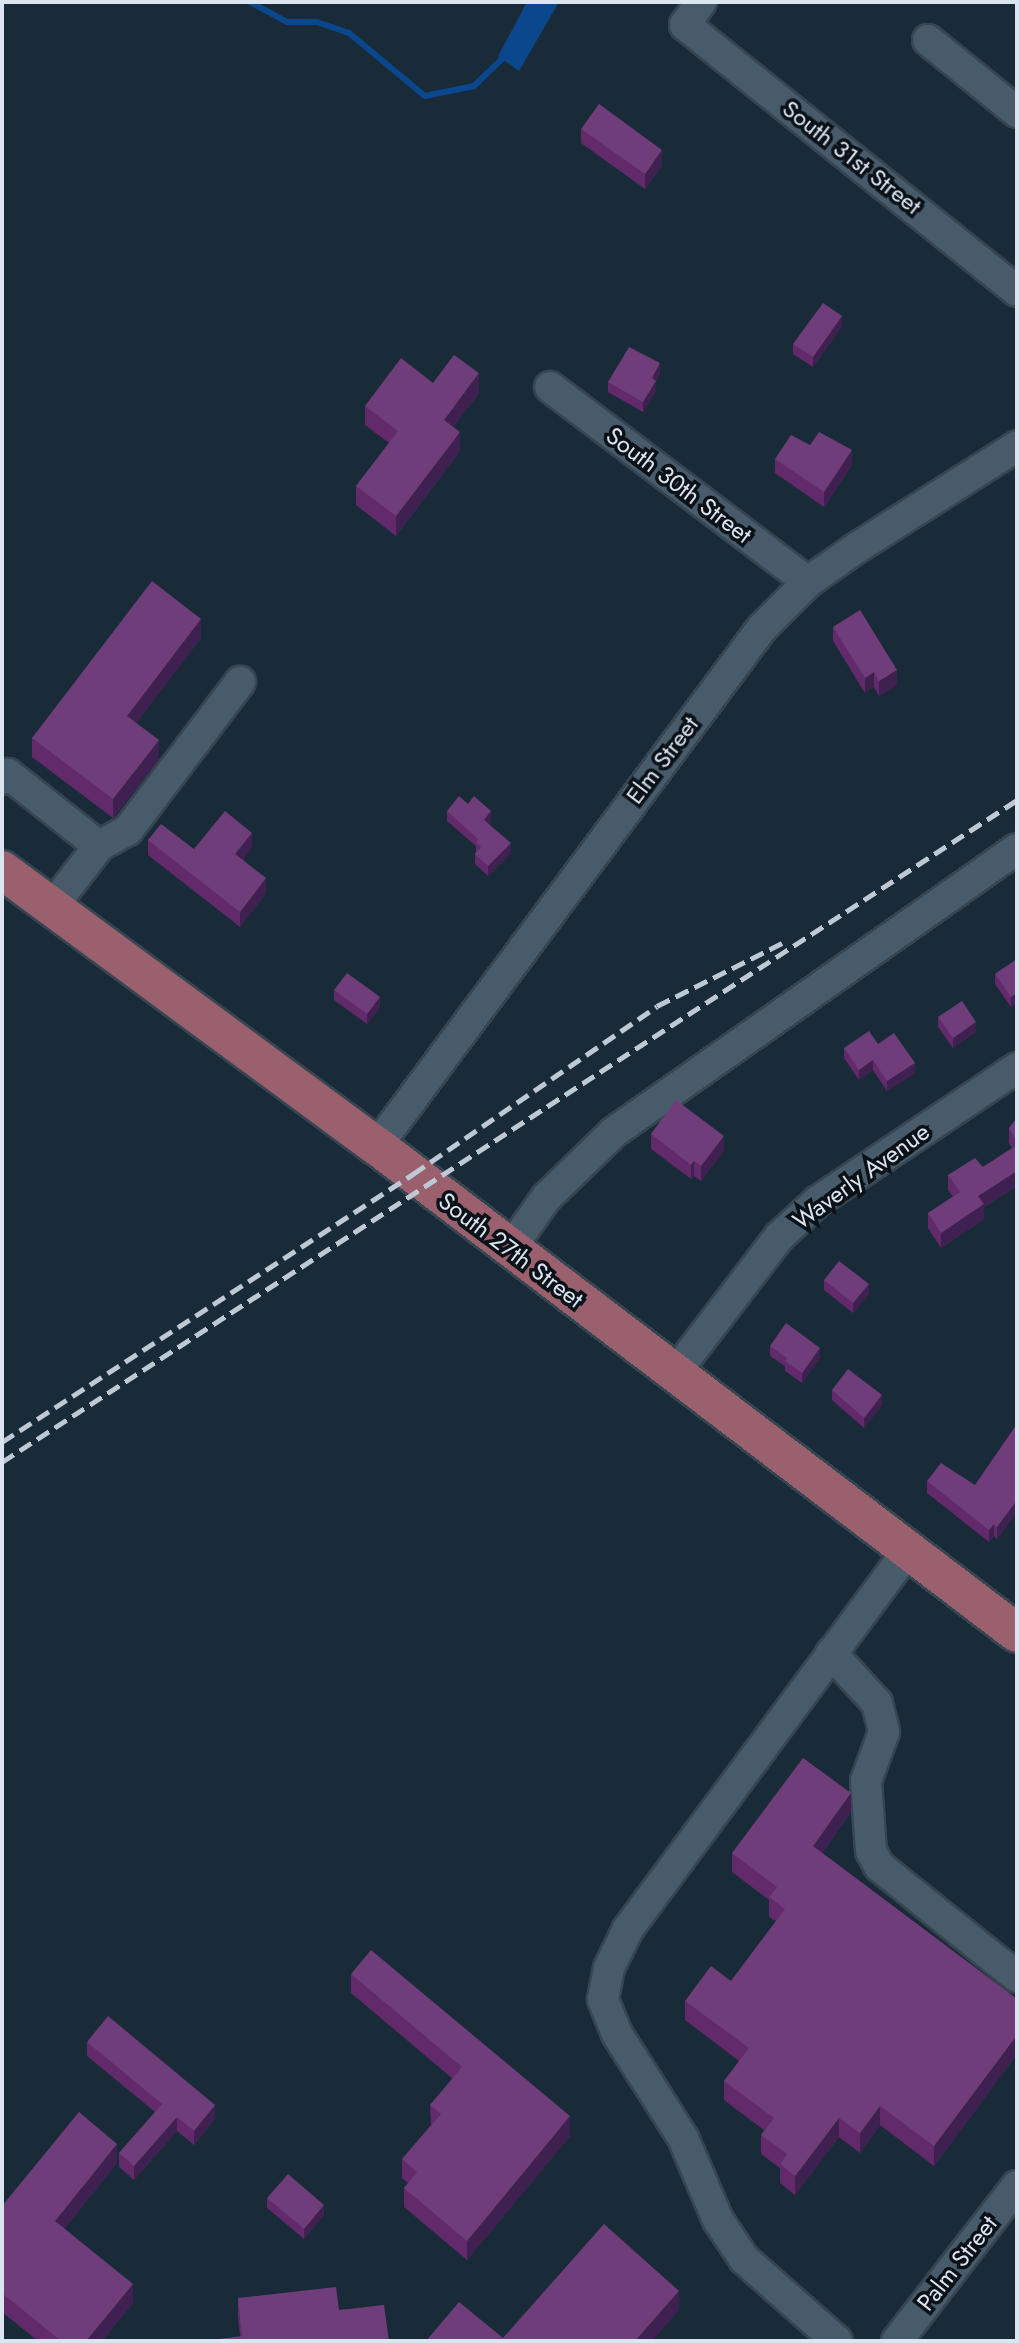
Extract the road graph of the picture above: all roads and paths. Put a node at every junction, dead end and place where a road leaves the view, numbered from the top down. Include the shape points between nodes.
1 (693, 14) edge
2 (928, 40) dead end
3 (1017, 112) edge
4 (1017, 291) edge
5 (550, 387) dead end
6 (1017, 446) edge
7 (808, 582) junction
8 (240, 682) dead end
9 (2, 779) edge
10 (99, 846) junction
11 (1017, 849) edge
12 (2, 870) edge
13 (52, 907) junction
14 (1017, 1068) edge
15 (377, 1146) junction
16 (510, 1248) junction
17 (675, 1373) junction
18 (908, 1550) junction
19 (1013, 1619) edge
20 (831, 1653) junction
21 (1017, 1976) edge
22 (1017, 2186) edge
23 (837, 2341) edge
24 (897, 2341) edge

1 - 4 street, South 31st Street
2 - 3 street
5 - 7 street, South 30th Street
6 - 7 street, Elm Street
7 - 15 street, Elm Street via 762,628
8 - 10 street via 128,830
9 - 10 street via 8,774
10 - 13 street
11 - 16 street via 614,1132 546,1198
12 - 13 main road, South 27th Street
13 - 15 main road, South 27th Street
14 - 17 street, Waverly Avenue via 818,1201 779,1237
15 - 16 main road, South 27th Street
16 - 17 main road, South 27th Street
17 - 18 main road, South 27th Street
18 - 19 main road, South 27th Street
18 - 20 street
20 - 21 street via 877,1703 884,1732 866,1781 871,1851 879,1866
20 - 23 street via 628,1929 609,1968 603,1999 617,2034 683,2138 719,2220 744,2259
22 - 24 street, Palm Street

